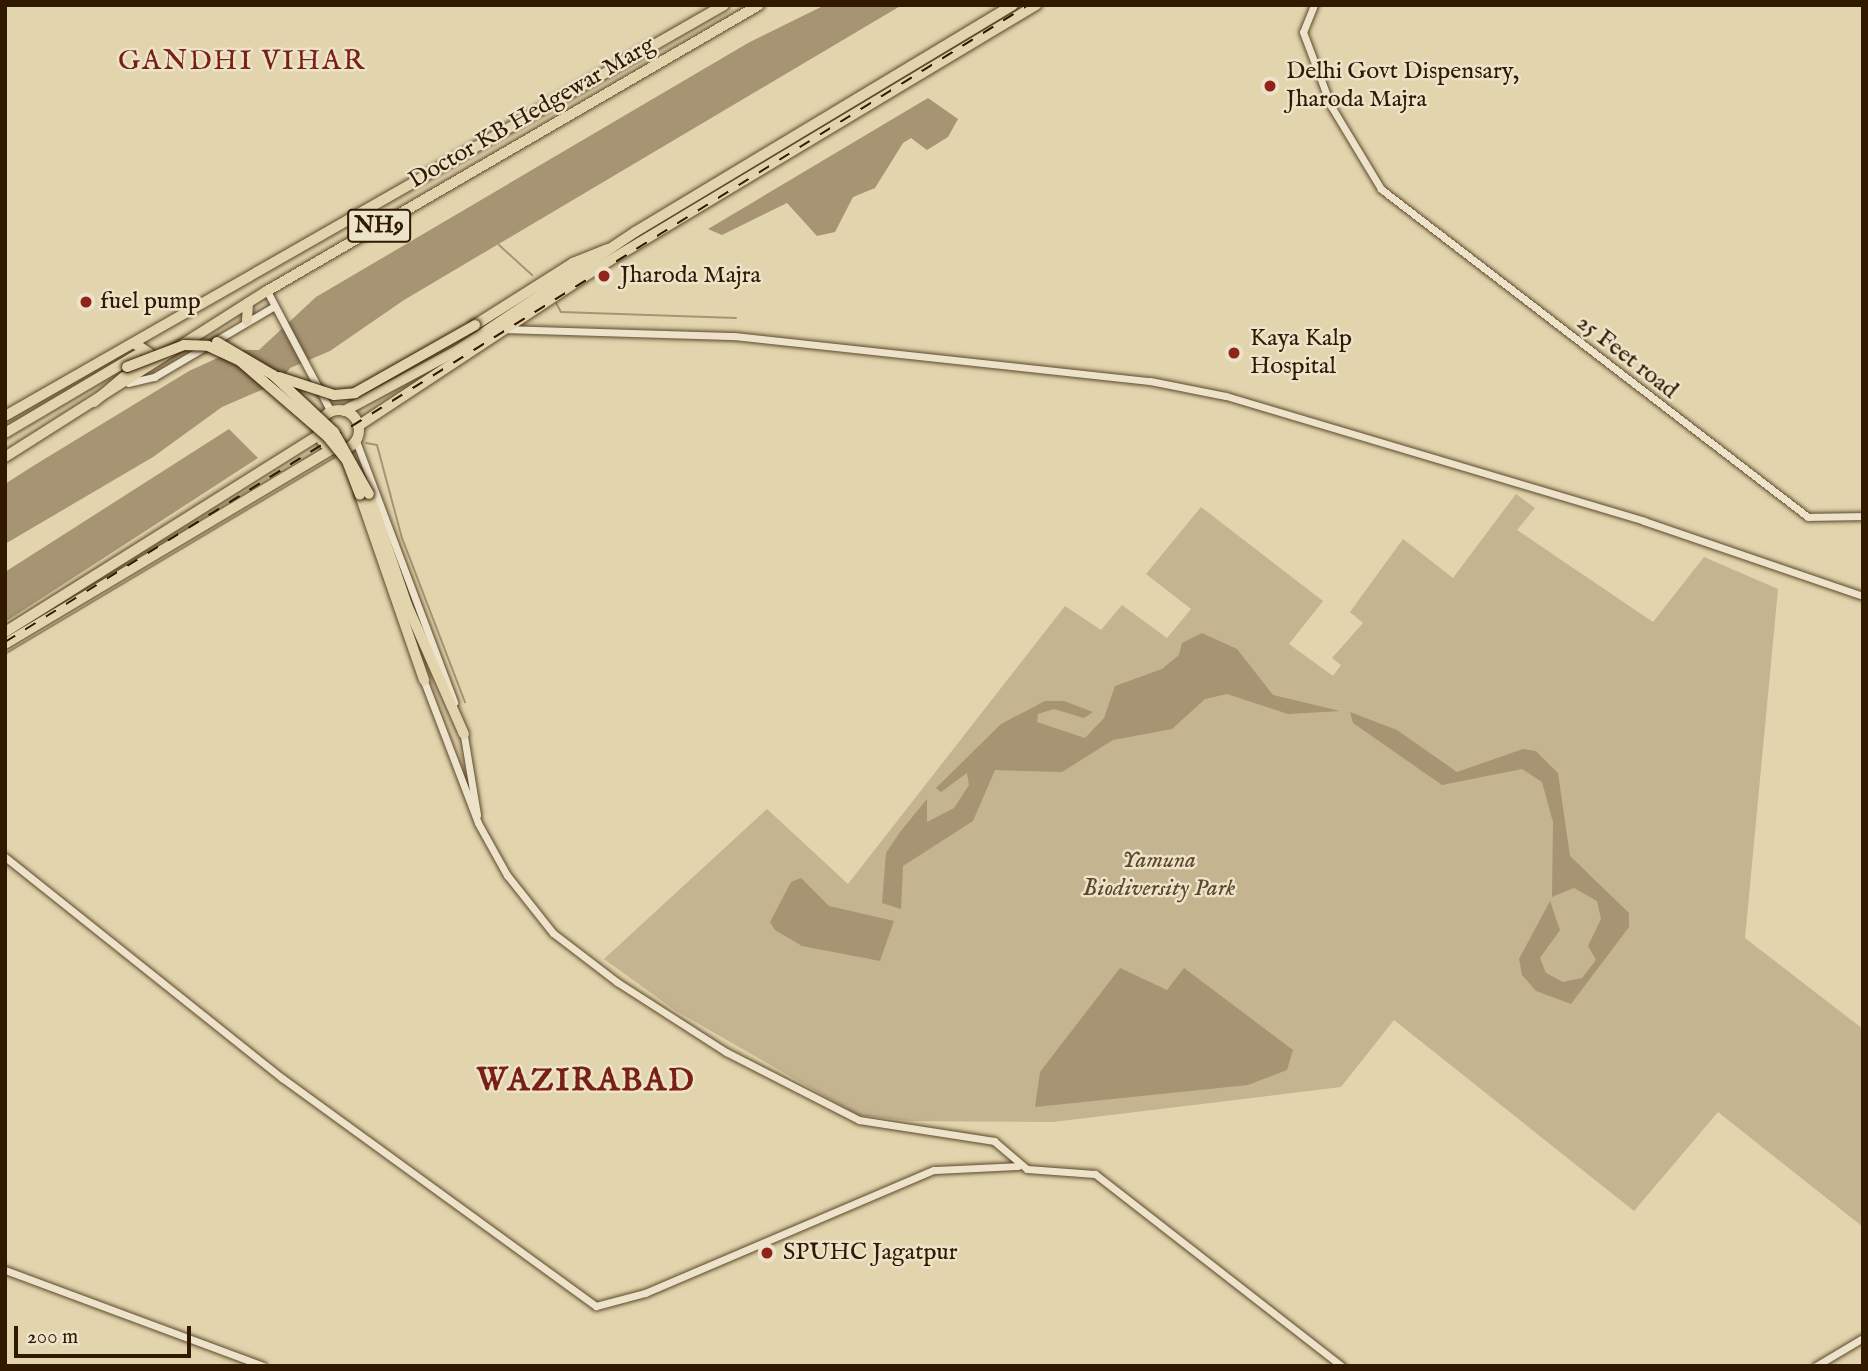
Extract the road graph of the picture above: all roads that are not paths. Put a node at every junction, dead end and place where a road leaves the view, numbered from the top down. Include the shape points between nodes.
1 (723, 5) edge
2 (759, 5) edge
3 (1013, 5) edge
4 (1036, 5) edge
5 (1314, 5) edge
6 (607, 249) junction
7 (544, 289) junction
8 (267, 291) junction
9 (248, 303) junction
10 (546, 303) junction
11 (274, 311) junction
12 (247, 321) junction
13 (543, 327) junction
14 (506, 329) junction
15 (134, 343) junction
16 (273, 374) junction
17 (128, 383) junction
18 (91, 405) junction
19 (344, 411) junction
20 (331, 412) junction
21 (5, 416) edge
22 (358, 426) junction
23 (5, 433) edge
24 (319, 435) junction
25 (5, 441) edge
26 (356, 441) junction
27 (334, 449) junction
28 (5, 457) edge
29 (1863, 516) edge
30 (1863, 596) edge
31 (5, 632) edge
32 (419, 643) junction
33 (5, 645) edge
34 (424, 680) junction
35 (464, 734) junction
36 (478, 822) junction
37 (5, 857) edge
38 (1018, 1166) junction
39 (5, 1270) edge
40 (1863, 1338) edge
41 (263, 1366) edge
42 (1342, 1366) edge
43 (1816, 1366) edge

1 - 15 highway, Doctor KB Hedgewar Marg / NH9
2 - 8 highway, Doctor KB Hedgewar Marg / NH9
3 - 6 main road
4 - 10 main road
5 - 29 street, 25 Feet road via 1302,22 1331,106 1381,190 1808,517
6 - 7 main road
6 - 16 highway, bridge via 573,263 355,393 334,395
7 - 10 street
7 - 19 main road via 458,350
8 - 9 highway, Doctor KB Hedgewar Marg / NH9
8 - 11 street
9 - 12 highway
9 - 17 highway, Doctor KB Hedgewar Marg / NH9
10 - 13 street via 536,313
10 - 14 main road
11 - 12 street
11 - 20 street
12 - 17 street via 154,377
13 - 14 street
13 - 30 street via 734,336 1150,381 1226,396 1644,521
14 - 22 main road
15 - 18 highway via 146,347 147,362 103,389
15 - 21 highway, Doctor KB Hedgewar Marg / NH9
16 - 23 highway, bridge via 216,341 166,342
16 - 32 highway, bridge via 353,458
17 - 18 highway, Doctor KB Hedgewar Marg / NH9
18 - 28 highway, Doctor KB Hedgewar Marg / NH9
19 - 20 main road
19 - 22 main road
20 - 24 main road via 322,420
22 - 26 main road
24 - 27 main road
24 - 31 main road
25 - 32 highway, bridge via 160,351 196,345 230,355 309,419 347,461
26 - 27 main road
26 - 35 street
27 - 33 main road
27 - 34 street
32 - 34 highway
32 - 35 highway
34 - 36 street
35 - 36 street
36 - 38 street via 507,875 553,933 665,1014 859,1120 994,1141
37 - 38 street via 282,1078 596,1306 654,1290 914,1176 947,1167
38 - 42 street via 1096,1174 1109,1181
39 - 41 street
40 - 43 street

